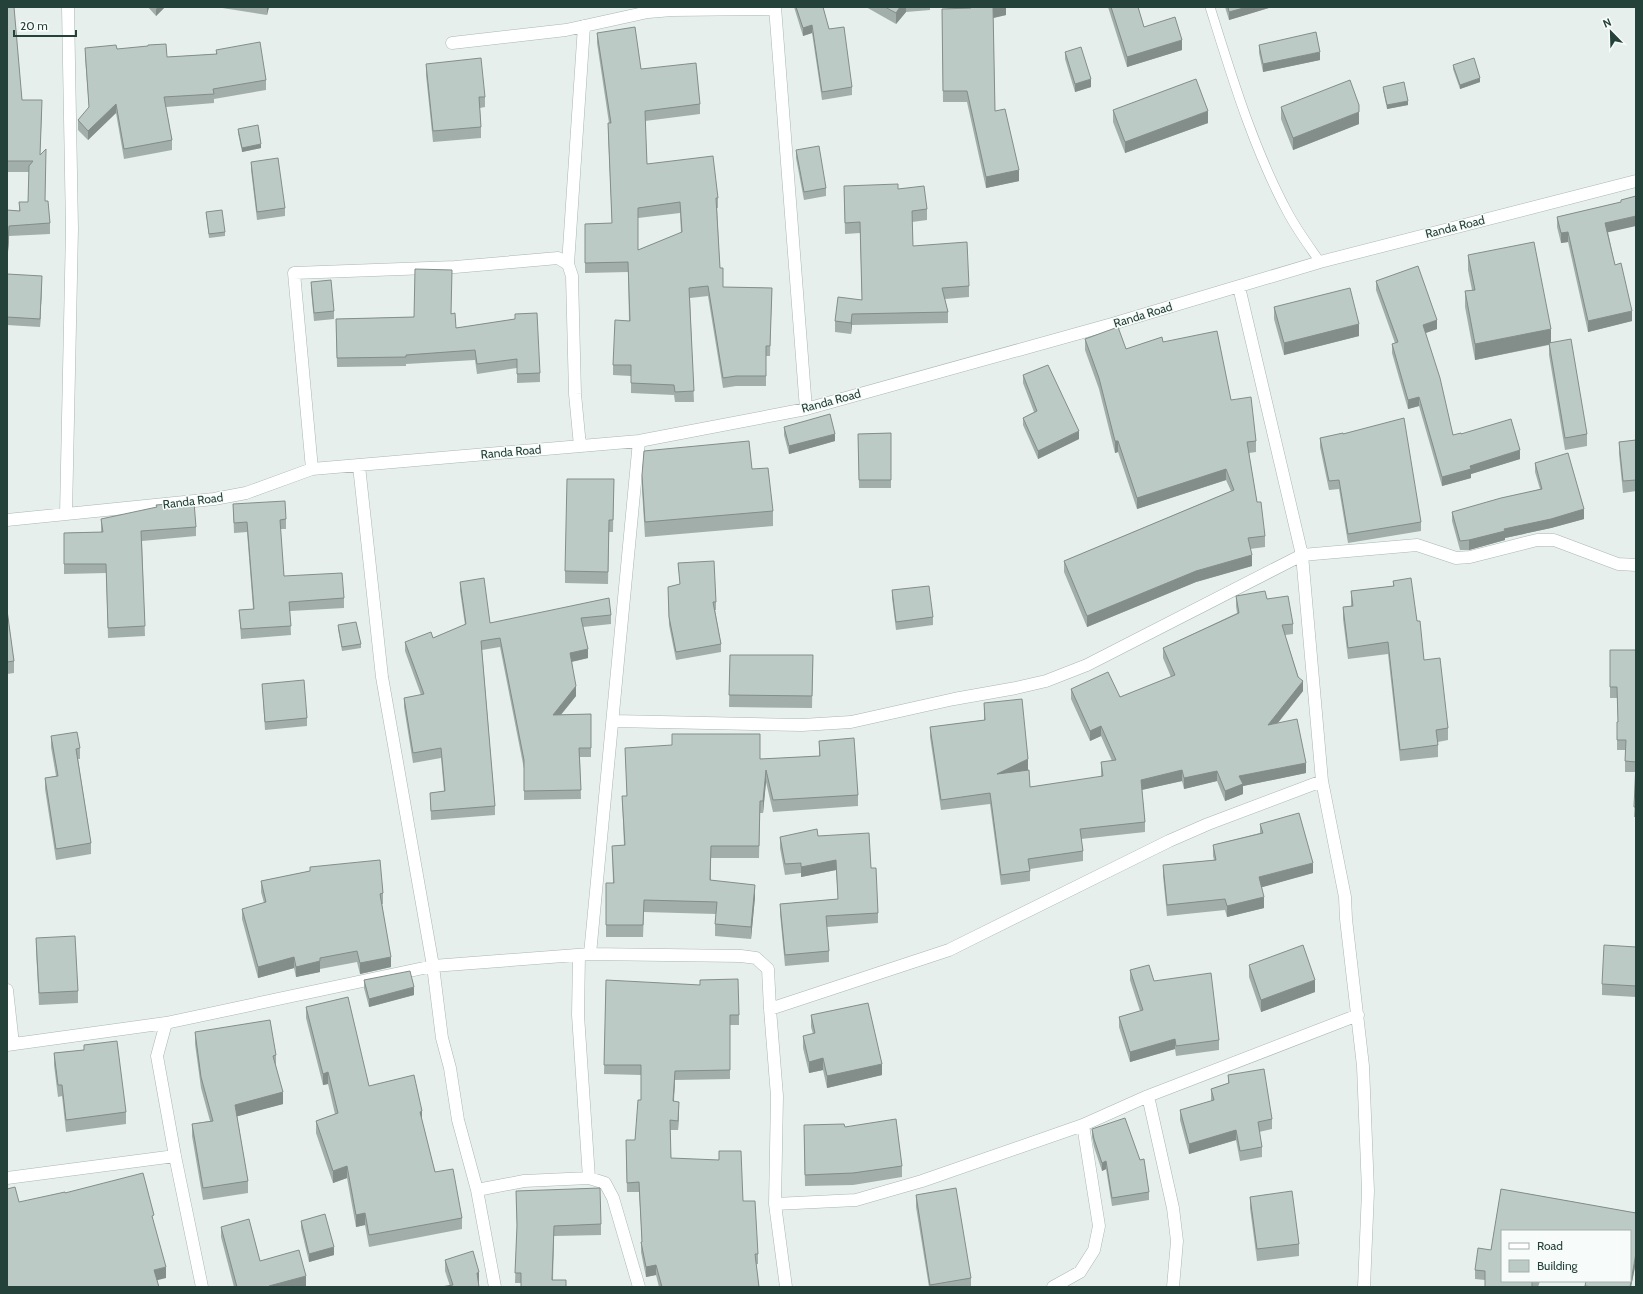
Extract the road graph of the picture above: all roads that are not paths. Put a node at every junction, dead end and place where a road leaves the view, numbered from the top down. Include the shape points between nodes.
1 (68, 7) edge
2 (1210, 7) edge
3 (775, 8) edge
4 (584, 26) junction
5 (452, 43) dead end
6 (1636, 181) edge
7 (1320, 262) junction
8 (568, 264) junction
9 (1239, 286) junction
10 (806, 409) junction
11 (639, 440) junction
12 (580, 446) junction
13 (359, 466) junction
14 (312, 469) junction
15 (66, 514) junction
16 (7, 520) edge
17 (1302, 556) junction
18 (1636, 565) edge
19 (614, 722) junction
20 (1322, 781) junction
21 (585, 955) junction
22 (433, 966) junction
23 (7, 990) edge
24 (770, 1009) junction
25 (1358, 1015) junction
26 (166, 1023) junction
27 (10, 1045) edge
28 (1148, 1096) junction
29 (1083, 1124) junction
30 (175, 1156) junction
31 (7, 1178) edge
32 (589, 1178) junction
33 (477, 1190) junction
34 (775, 1204) junction
35 (202, 1287) edge
36 (495, 1287) edge
37 (639, 1287) edge
38 (786, 1287) edge
39 (1053, 1287) edge
40 (1173, 1287) edge
41 (1364, 1287) edge

1 - 15 street via 72,229
2 - 7 lane via 1240,104 1261,155 1288,214
3 - 4 street via 648,12
3 - 10 street
4 - 5 street
4 - 8 street
6 - 7 street, Randa Road
7 - 9 street, Randa Road
8 - 12 street via 572,276 575,394
8 - 14 street via 558,258 456,267 294,273
9 - 10 street, Randa Road
9 - 17 street
10 - 11 street, Randa Road
11 - 12 street, Randa Road
11 - 19 street
12 - 13 street, Randa Road
13 - 14 street, Randa Road
13 - 22 street via 382,678
14 - 15 street, Randa Road via 246,493 214,499
15 - 16 street, Randa Road
17 - 18 street via 1417,545 1456,558 1470,557 1538,540 1554,540 1618,564
17 - 19 street via 1087,665 1039,683 851,722 802,725
17 - 20 street
19 - 21 street
20 - 24 street via 1169,841 949,950
20 - 25 street via 1345,897
21 - 22 street
21 - 24 street via 756,958 768,970
21 - 32 street via 578,1015
22 - 26 street
22 - 33 street via 442,1038 450,1068 458,1120
23 - 27 street
24 - 34 street via 777,1096
25 - 28 street
25 - 41 street via 1364,1066 1368,1191
26 - 27 street
26 - 30 street via 157,1056
28 - 29 street
28 - 40 street via 1173,1208 1177,1241
29 - 34 street via 922,1181 856,1200
29 - 39 street via 1100,1226 1094,1250 1080,1272
30 - 31 street
30 - 35 street
32 - 33 street via 524,1181
32 - 37 street via 605,1183 614,1198
33 - 36 street
34 - 38 street

